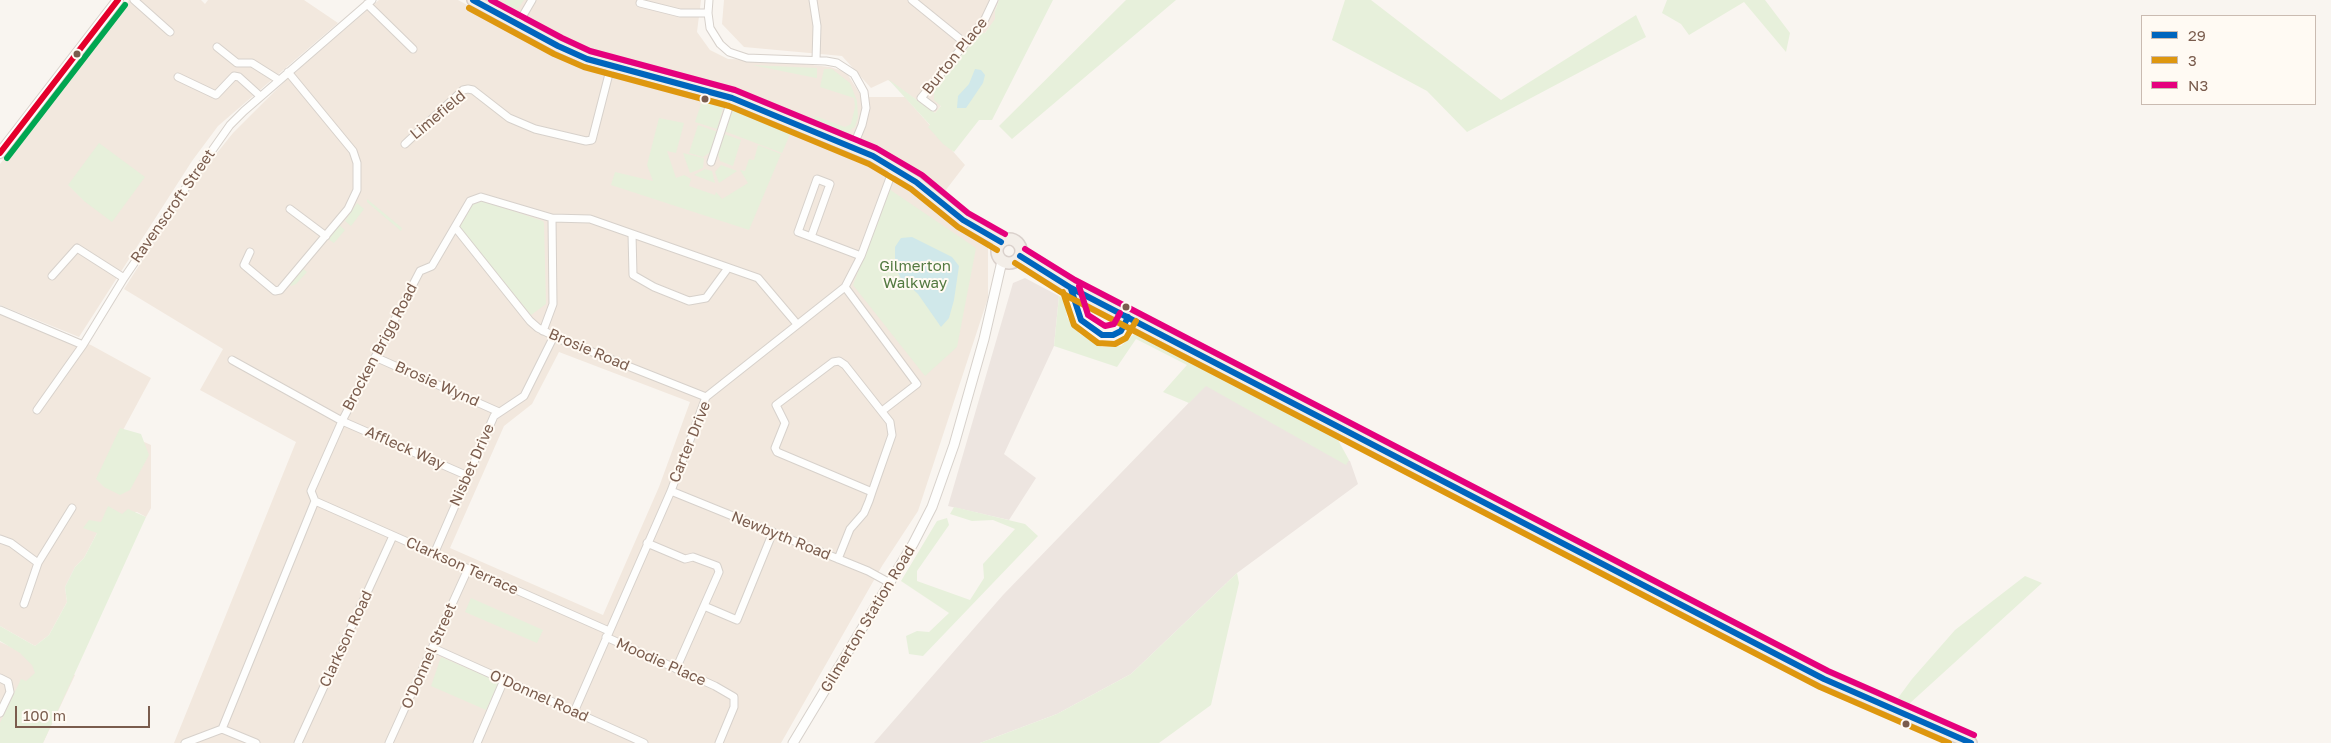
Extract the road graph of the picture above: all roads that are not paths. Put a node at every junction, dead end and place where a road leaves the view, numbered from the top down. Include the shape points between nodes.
1 (118, 0) edge
2 (134, 0) edge
3 (473, 0) edge
4 (532, 0) edge
5 (709, 0) edge
6 (814, 0) edge
7 (912, 0) edge
8 (994, 0) edge
9 (370, 2) edge
10 (640, 3) dead end
11 (708, 13) junction
12 (518, 24) junction
13 (170, 32) dead end
14 (965, 43) junction
15 (217, 47) dead end
16 (412, 49) dead end
17 (816, 60) junction
18 (612, 66) junction
19 (288, 72) junction
20 (178, 78) dead end
21 (279, 80) junction
22 (260, 96) junction
23 (732, 98) junction
24 (933, 107) dead end
25 (405, 144) dead end
26 (853, 147) junction
27 (0, 153) edge
28 (711, 162) dead end
29 (894, 167) junction
30 (290, 209) dead end
31 (552, 218) junction
32 (455, 227) junction
33 (632, 234) junction
34 (326, 236) junction
35 (810, 236) junction
36 (1001, 242) junction
37 (250, 252) dead end
38 (861, 256) junction
39 (1020, 256) junction
40 (1002, 261) junction
41 (244, 265) junction
42 (235, 268) dead end
43 (728, 268) junction
44 (52, 276) dead end
45 (124, 278) junction
46 (845, 287) junction
47 (0, 310) edge
48 (797, 324) junction
49 (543, 331) junction
50 (554, 336) junction
51 (83, 345) junction
52 (375, 356) junction
53 (232, 360) dead end
54 (706, 397) junction
55 (38, 410) dead end
56 (882, 411) junction
57 (500, 412) junction
58 (342, 421) junction
59 (468, 476) junction
60 (670, 491) junction
61 (872, 492) junction
62 (315, 502) junction
63 (72, 508) dead end
64 (773, 532) junction
65 (393, 536) junction
66 (0, 539) edge
67 (648, 544) junction
68 (434, 554) junction
69 (838, 559) junction
70 (38, 563) junction
71 (468, 569) junction
72 (890, 583) junction
73 (24, 604) dead end
74 (704, 606) junction
75 (608, 634) junction
76 (433, 648) junction
77 (676, 669) junction
78 (0, 678) edge
79 (504, 680) junction
80 (574, 712) junction
81 (0, 713) edge
82 (222, 729) junction
83 (185, 743) edge
84 (256, 743) edge
85 (298, 743) edge
86 (389, 743) edge
87 (477, 743) edge
88 (644, 743) edge
89 (719, 743) edge
90 (793, 743) edge
91 (1970, 743) edge

1 - 27 main road
2 - 13 street
3 - 12 main road
4 - 12 street
5 - 11 street
6 - 17 street
7 - 14 street
8 - 14 street, Burton Place via 986,18
9 - 16 street
9 - 19 street, Ravenscroft Street
10 - 11 street via 680,12
11 - 17 street via 714,37 729,52 739,56
12 - 18 main road via 572,53
14 - 24 street, Burton Place via 921,98
15 - 21 street via 237,63 252,63
17 - 26 street via 845,67 854,74 864,92 864,117
18 - 23 main road
18 - 25 street, Limefield via 592,140 535,129 509,118 468,89 463,90
19 - 21 street, Ravenscroft Street
19 - 34 street via 353,151 357,163 354,200
20 - 22 street via 216,95 234,76 239,77
21 - 22 street, Ravenscroft Street
22 - 45 street, Ravenscroft Street via 230,125
23 - 26 main road
23 - 28 street
26 - 29 main road
29 - 36 main road via 963,220
29 - 38 street, Carter Drive
30 - 34 street
31 - 32 street, Brocken Brigg Road via 481,196 470,201
31 - 33 street, Brocken Brigg Road via 590,219
31 - 49 street via 553,304
32 - 49 street, Brosie Road via 530,321
32 - 52 street, Brocken Brigg Road via 432,266 420,271
33 - 43 street, Brocken Brigg Road
33 - 43 street via 633,275 689,301 706,298
34 - 41 street via 280,290 275,291
35 - 35 street via 798,232 817,179 830,184
35 - 38 street
36 - 39 main road via 1008,239 1016,242
36 - 40 main road via 996,251
37 - 41 street
38 - 46 street, Carter Drive
39 - 40 main road via 1013,263
39 - 91 main road via 1071,288 1824,679
40 - 72 street, Gilmerton Station Road via 954,445 932,507
41 - 42 street
43 - 48 street, Brocken Brigg Road via 758,278
44 - 45 street via 77,248
45 - 51 street, Ravenscroft Street
46 - 48 street, Carter Drive
46 - 56 street via 917,384
47 - 51 street
48 - 54 street, Carter Drive
49 - 50 street, Brosie Road
50 - 54 street, Brosie Road
50 - 57 street, Nisbet Drive via 524,396
51 - 55 street, Ravenscroft Street
52 - 57 street, Brosie Wynd
52 - 58 street, Brocken Brigg Road
53 - 58 street, Affleck Way
54 - 60 street, Carter Drive
56 - 61 street via 890,422 892,435
56 - 61 street via 839,361 833,362 776,405 785,424 775,448 777,452
57 - 59 street, Nisbet Drive via 494,416
58 - 59 street, Affleck Way
58 - 62 street, Brocken Brigg Road via 311,491
59 - 68 street, Nisbet Drive
60 - 64 street, Newbyth Road
60 - 67 street, Carter Drive
61 - 69 street via 864,513 850,529
62 - 65 street, Clarkson Terrace
62 - 82 street, Brocken Brigg Road
63 - 70 street
64 - 69 street, Newbyth Road
64 - 74 street via 737,620
65 - 68 street, Clarkson Terrace
65 - 85 street, Clarkson Road
66 - 70 street via 11,542
67 - 74 street via 685,559 693,557 717,566 719,572
67 - 75 street, Carter Drive
68 - 71 street, Clarkson Terrace
69 - 72 street, Newbyth Road
70 - 73 street
71 - 75 street, Clarkson Terrace
71 - 76 street, O'Donnel Street
72 - 90 street, Gilmerton Station Road
74 - 77 street
75 - 77 street, Moodie Place
75 - 80 street, Carter Drive
76 - 79 street, O'Donnel Road
76 - 86 street, O'Donnel Street
77 - 89 street, Moodie Place via 734,697 734,707
78 - 81 street via 8,682 10,692
79 - 80 street, O'Donnel Road
79 - 87 street
80 - 88 street, O'Donnel Road
82 - 83 street
82 - 84 street

